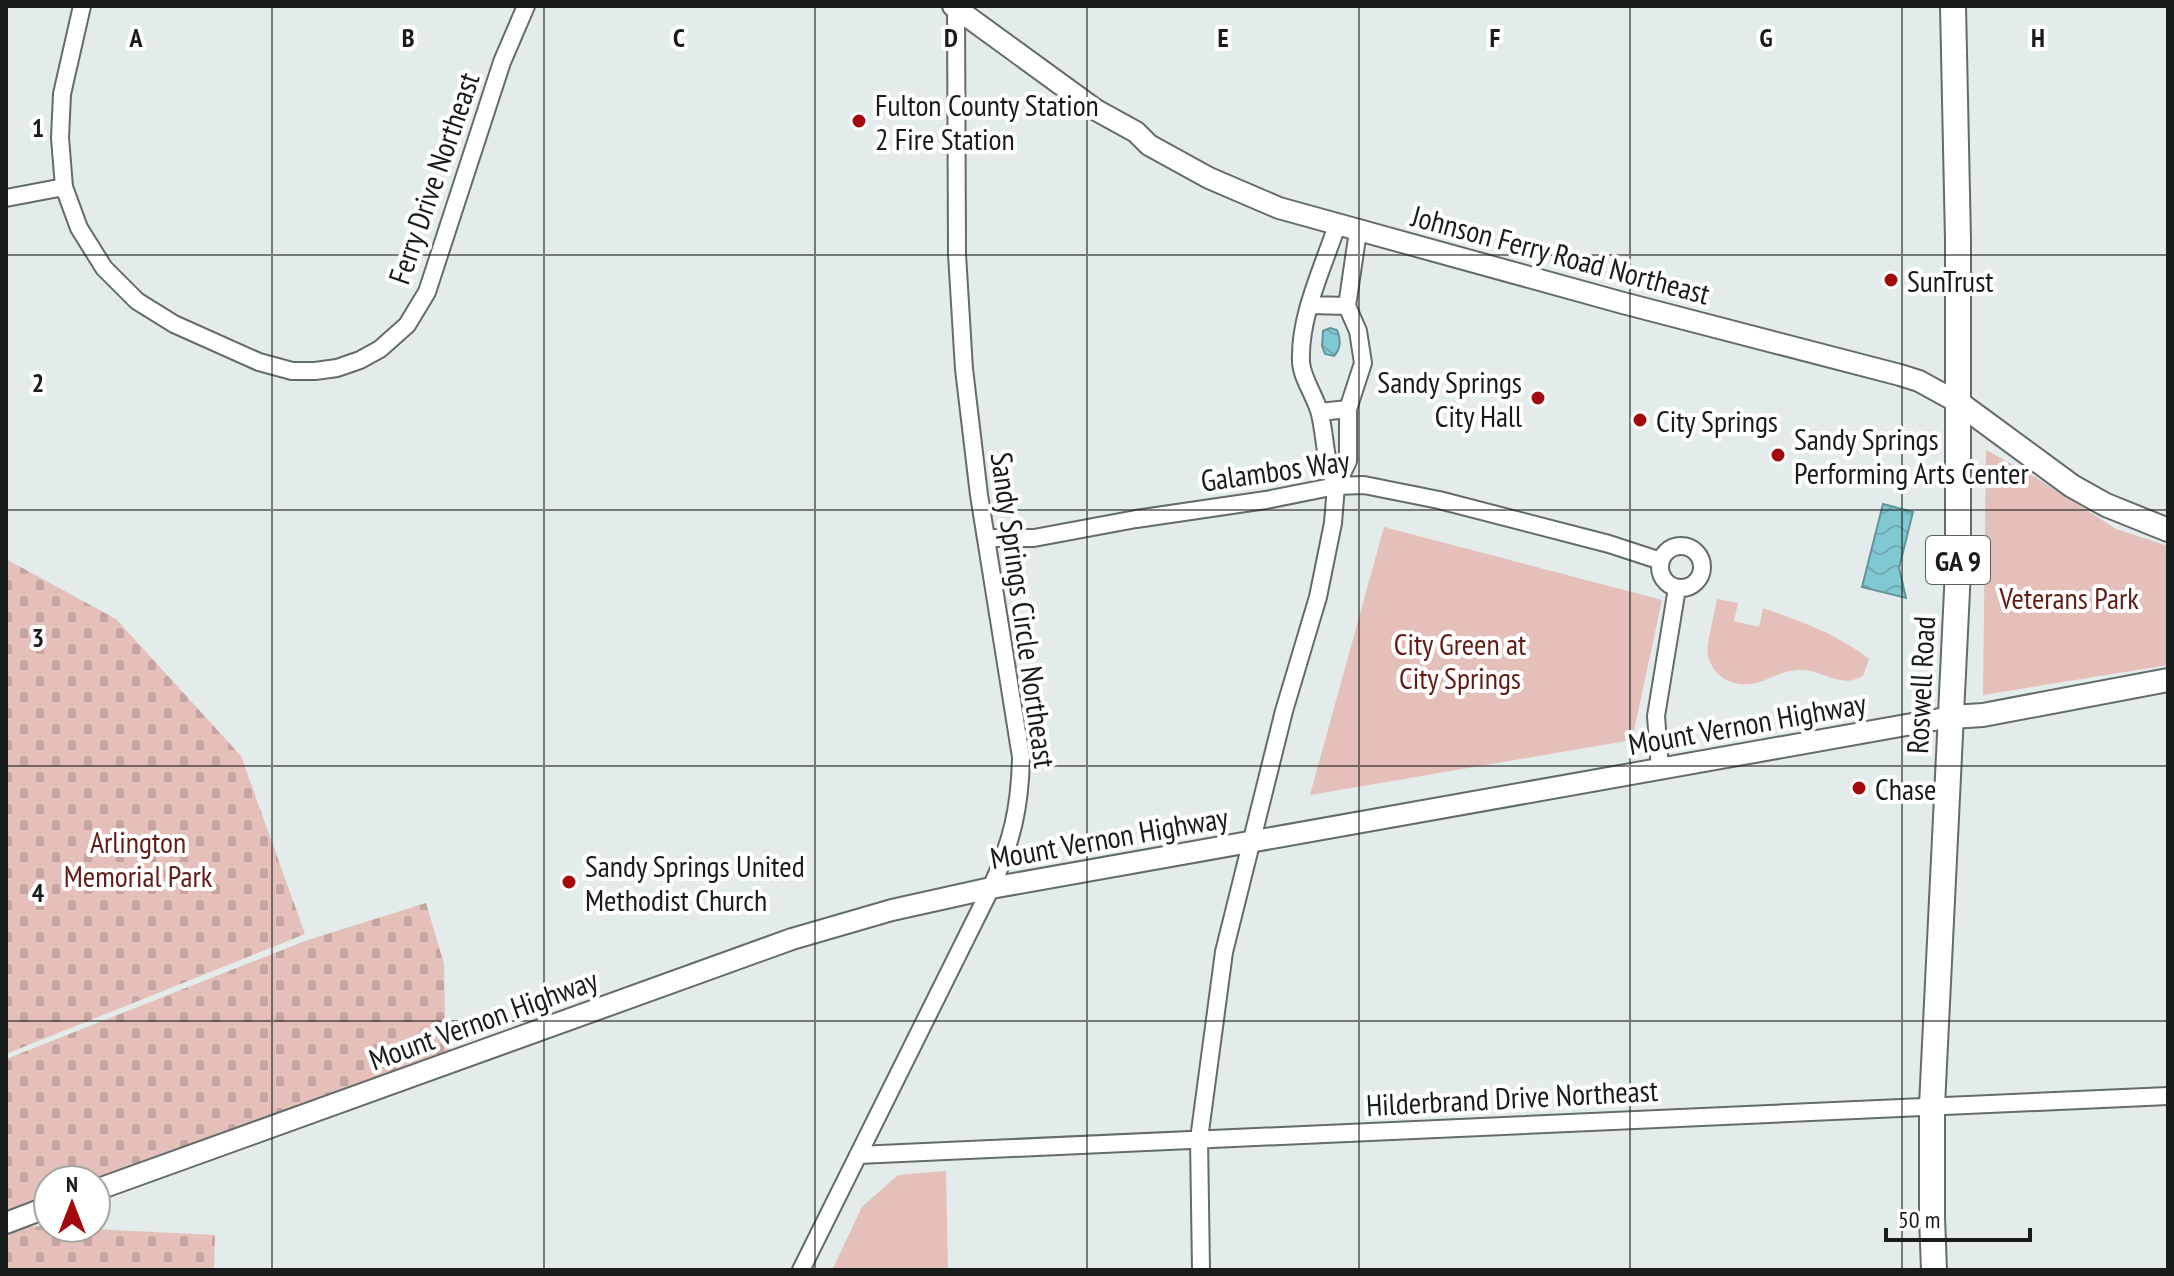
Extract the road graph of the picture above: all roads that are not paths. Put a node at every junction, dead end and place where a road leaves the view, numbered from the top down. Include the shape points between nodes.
1 (82, 6) edge
2 (526, 6) edge
3 (955, 6) edge
4 (1953, 6) edge
5 (64, 187) junction
6 (6, 198) edge
7 (1337, 225) junction
8 (1358, 231) junction
9 (1310, 305) junction
10 (1347, 306) junction
11 (1959, 403) junction
12 (1348, 409) junction
13 (1320, 412) junction
14 (1336, 486) junction
15 (2168, 530) edge
16 (986, 538) junction
17 (1661, 561) junction
18 (1677, 588) junction
19 (2168, 680) edge
20 (1951, 717) junction
21 (1660, 769) junction
22 (1252, 842) junction
23 (991, 888) junction
24 (2168, 1096) edge
25 (1932, 1106) junction
26 (1199, 1139) junction
27 (858, 1155) junction
28 (112, 1184) edge
29 (32, 1213) edge
30 (6, 1223) edge
31 (801, 1270) edge
32 (1201, 1270) edge
33 (1934, 1270) edge

1 - 5 street, Ferry Drive Northeast via 62,94
2 - 5 street, Ferry Drive Northeast via 502,62 427,292 407,325 360,360 337,368 292,371 174,324 137,301 104,268 79,228
3 - 7 street, Johnson Ferry Road Northeast via 1149,145 1265,202
3 - 16 street, Sandy Springs Circle Northeast via 957,254 964,369
4 - 11 main road, Roswell Road / GA 9
5 - 6 street
7 - 8 street, Johnson Ferry Road Northeast
7 - 9 street
8 - 10 street
8 - 11 street, Johnson Ferry Road Northeast via 1900,375
9 - 10 street
9 - 13 street via 1301,364
10 - 12 street via 1363,363
11 - 15 main road, Johnson Ferry Road Northeast via 2072,486
11 - 20 main road, Roswell Road / GA 9
12 - 13 street
12 - 14 street via 1348,461
13 - 14 street via 1328,469
14 - 16 street, Galambos Way via 1034,538
14 - 17 street, Galambos Way via 1364,485 1439,500
14 - 22 street via 1318,597
16 - 23 street, Sandy Springs Circle Northeast via 1021,757 1015,825
17 - 18 street via 1661,575
17 - 18 street via 1669,550 1682,546 1700,556 1703,570 1697,582
18 - 21 street via 1656,716
19 - 20 main road, Mount Vernon Highway
20 - 21 street, Mount Vernon Highway
20 - 25 main road, Roswell Road / GA 9
21 - 22 street, Mount Vernon Highway
22 - 23 street, Mount Vernon Highway
22 - 26 street via 1224,952
23 - 27 street, Sandy Springs Circle Northeast
23 - 28 street, Mount Vernon Highway via 792,939
24 - 25 street, Hilderbrand Drive Northeast
25 - 26 street, Hilderbrand Drive Northeast
25 - 33 main road, Roswell Road / GA 9
26 - 27 street, Hilderbrand Drive Northeast
26 - 32 street
27 - 31 street, Sandy Springs Circle Northeast
29 - 30 street

